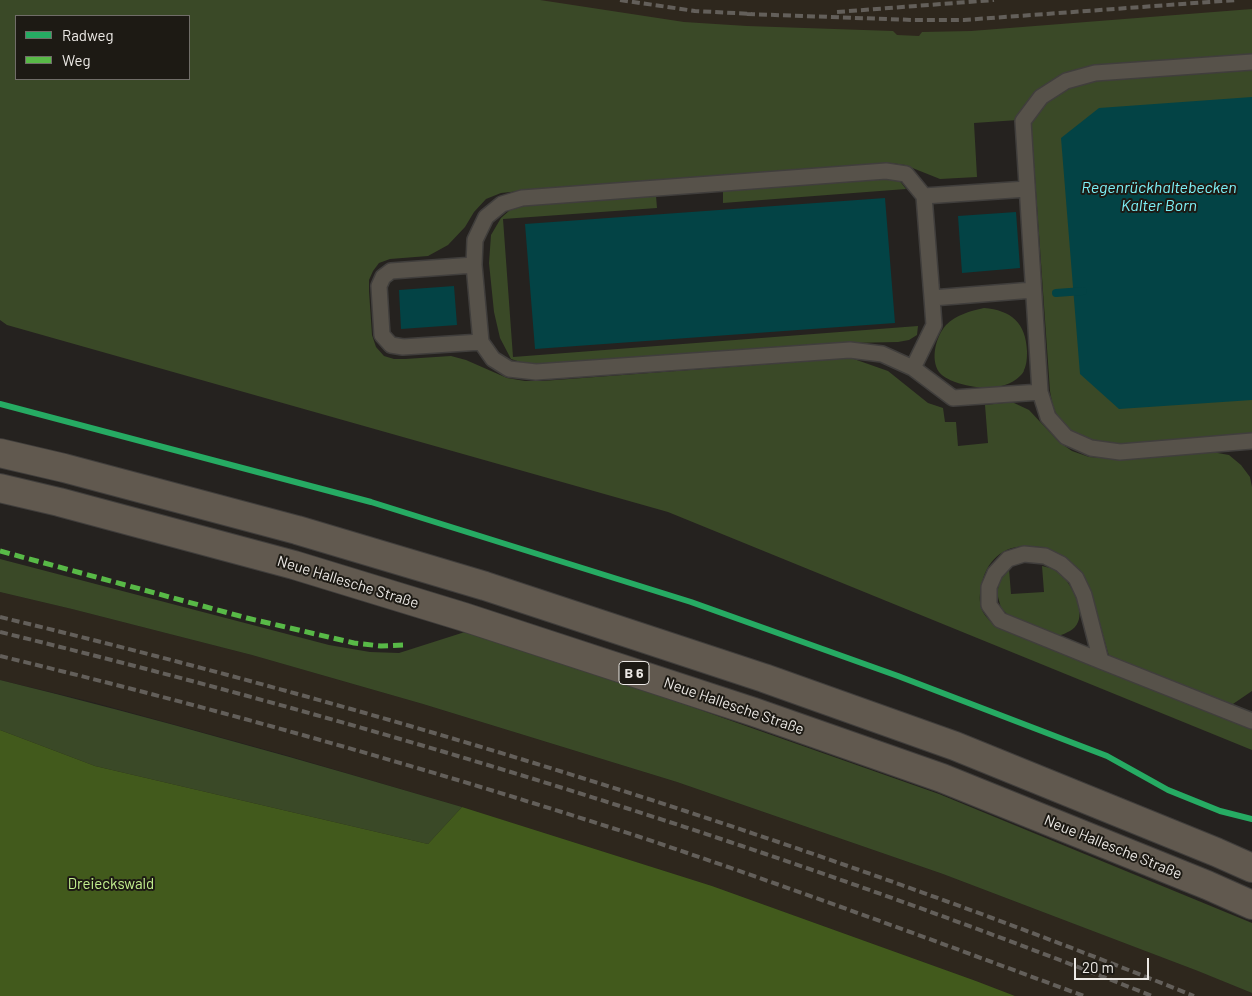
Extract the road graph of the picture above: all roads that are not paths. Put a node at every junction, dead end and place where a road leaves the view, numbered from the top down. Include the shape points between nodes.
1 (1252, 62) edge
2 (1027, 189) junction
3 (924, 196) junction
4 (474, 265) junction
5 (1033, 290) junction
6 (932, 298) junction
7 (482, 342) junction
8 (913, 368) junction
9 (1040, 392) junction
10 (1252, 442) edge
11 (0, 453) edge
12 (0, 488) edge
13 (1101, 661) junction
14 (1252, 722) edge
15 (1252, 868) edge
16 (1252, 905) edge

1 - 2 lane via 1095,73 1066,81 1041,97 1023,121
2 - 3 lane
2 - 5 lane
3 - 4 lane via 906,174 886,171 522,198 502,204 486,217 475,240
3 - 6 lane
4 - 7 lane
4 - 7 lane via 391,271 383,277 379,286 382,336 391,345 403,348
5 - 6 lane
5 - 9 lane
6 - 8 lane via 934,325
7 - 8 lane via 493,359 509,369 536,372 850,350 882,354
8 - 9 lane via 953,398
9 - 10 lane via 1048,417 1066,437 1091,448 1120,452
11 - 15 main road, B 6 via 297,530 485,586 754,675 955,746
12 - 16 main road, Neue Hallesche Straße / B 6 via 294,565 745,709 942,778
13 - 13 lane via 1000,620 989,605 989,587 995,573 1008,559 1024,554 1045,556 1061,564 1076,578 1084,595
13 - 14 lane

